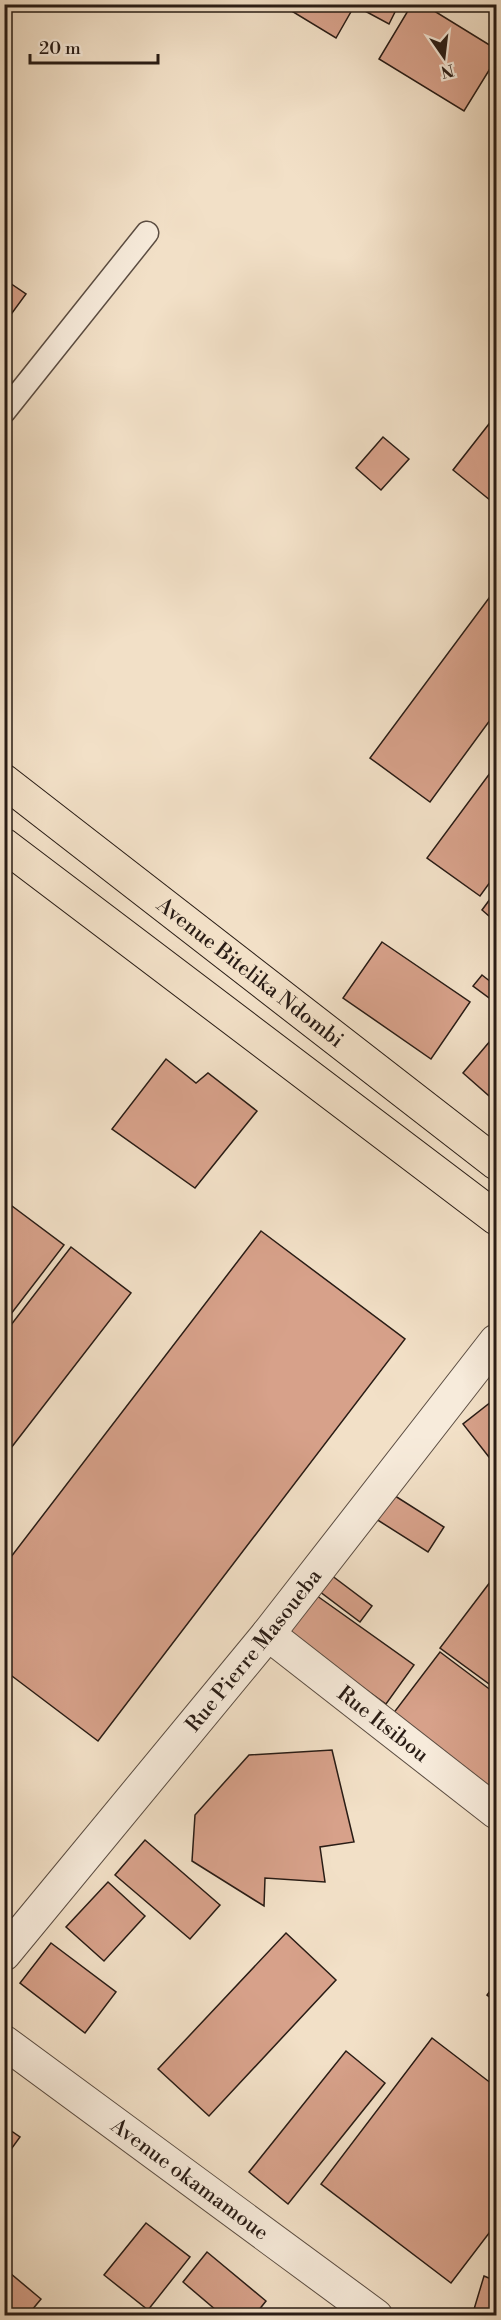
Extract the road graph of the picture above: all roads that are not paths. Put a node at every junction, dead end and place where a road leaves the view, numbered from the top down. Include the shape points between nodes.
1 (147, 233) dead end
2 (4, 412) edge
3 (4, 781) edge
4 (4, 845) edge
5 (496, 1163) edge
6 (496, 1218) edge
7 (496, 1341) edge
8 (268, 1634) junction
9 (496, 1812) edge
10 (4, 1954) edge
11 (4, 2042) edge
12 (376, 2316) edge

1 - 2 lane
3 - 5 highway, Avenue Bitelika Ndombi
4 - 6 highway
7 - 8 street, Rue Pierre Masoueba
8 - 9 street, Rue Itsibou
8 - 10 street, Rue Pierre Masoueba
11 - 12 street, Avenue okamamoue

